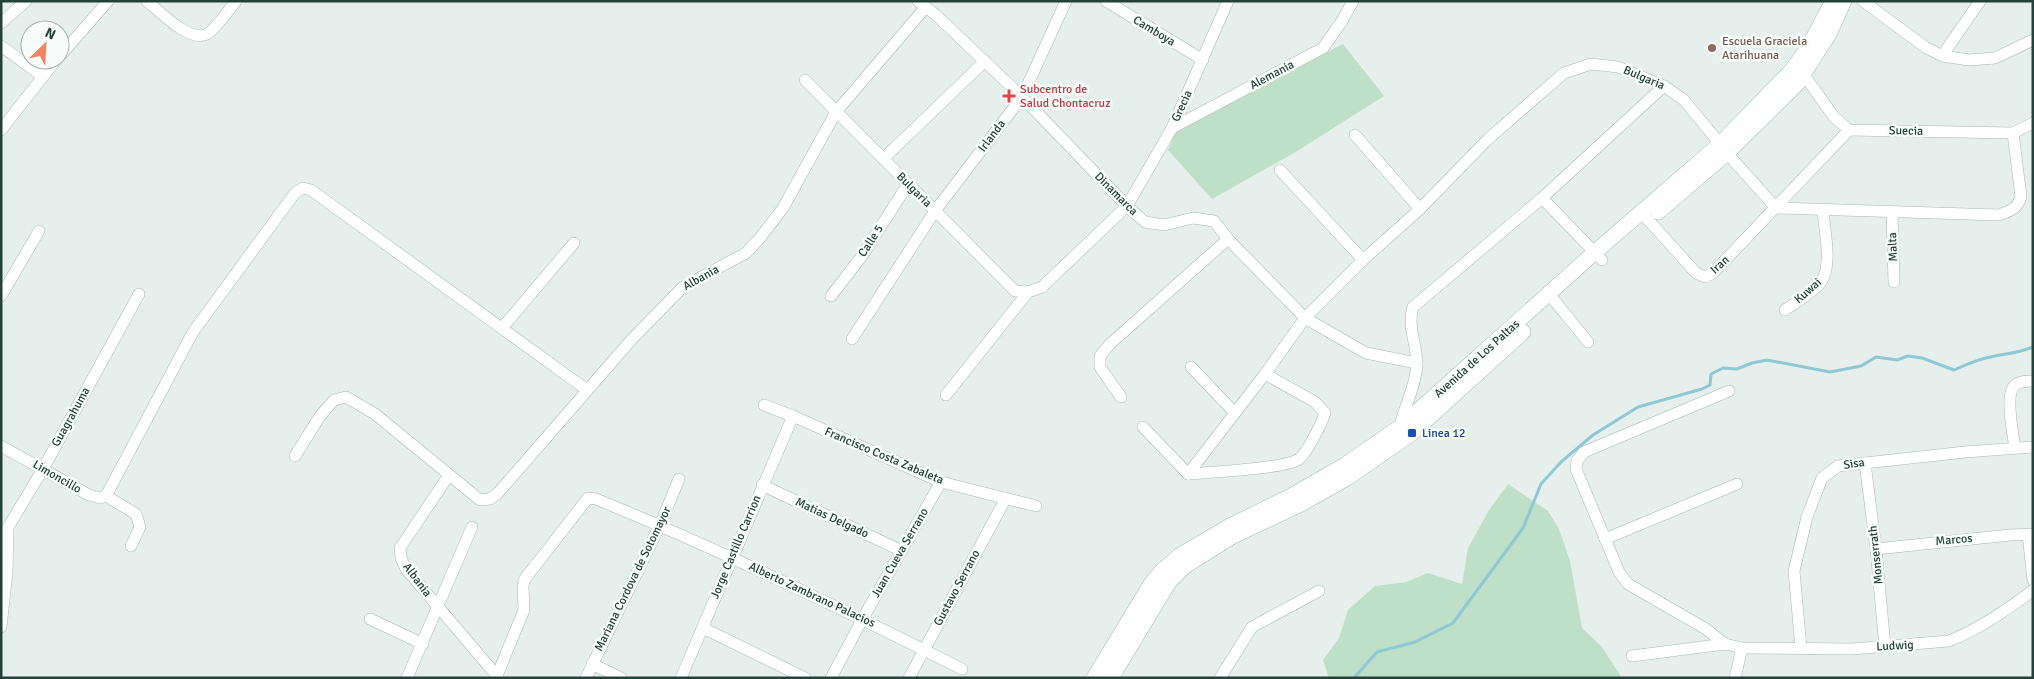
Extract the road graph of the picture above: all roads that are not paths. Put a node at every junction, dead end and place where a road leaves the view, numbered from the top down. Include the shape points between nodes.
1 (26, 1) edge
2 (108, 1) edge
3 (147, 1) edge
4 (236, 1) edge
5 (1066, 1) edge
6 (1106, 1) edge
7 (1228, 1) edge
8 (1353, 1) edge
9 (1833, 1) edge
10 (1844, 1) edge
11 (1863, 1) edge
12 (1980, 1) edge
13 (921, 4) edge
14 (1, 23) edge
15 (2033, 40) edge
16 (70, 45) edge
17 (1, 46) edge
18 (1942, 56) junction
19 (1202, 60) junction
20 (985, 61) junction
21 (47, 70) edge
22 (1804, 75) junction
23 (42, 76) junction
24 (805, 80) dead end
25 (1664, 86) junction
26 (1022, 97) junction
27 (836, 112) junction
28 (2033, 123) edge
29 (1172, 128) junction
30 (1, 130) edge
31 (1850, 130) junction
32 (2013, 133) junction
33 (1354, 135) dead end
34 (1724, 149) junction
35 (883, 159) junction
36 (1280, 170) dead end
37 (908, 184) junction
38 (1542, 198) junction
39 (1127, 206) junction
40 (1776, 208) junction
41 (1420, 209) junction
42 (1822, 210) junction
43 (935, 211) junction
44 (1892, 212) junction
45 (1645, 216) junction
46 (39, 231) dead end
47 (1228, 239) junction
48 (574, 243) dead end
49 (1599, 256) junction
50 (1363, 260) junction
51 (1894, 282) dead end
52 (1028, 292) junction
53 (139, 294) dead end
54 (1, 296) edge
55 (832, 296) dead end
56 (1552, 298) junction
57 (1785, 310) dead end
58 (1304, 318) junction
59 (502, 328) junction
60 (852, 338) dead end
61 (1588, 342) dead end
62 (1417, 363) junction
63 (1191, 367) dead end
64 (1265, 374) junction
65 (2033, 381) edge
66 (587, 390) junction
67 (1729, 391) dead end
68 (946, 395) dead end
69 (1121, 397) dead end
70 (764, 405) dead end
71 (1235, 413) junction
72 (793, 416) junction
73 (1143, 427) dead end
74 (1403, 432) junction
75 (1, 446) edge
76 (2033, 447) edge
77 (2015, 448) junction
78 (295, 456) dead end
79 (1865, 463) junction
80 (43, 469) junction
81 (1188, 474) junction
82 (449, 475) junction
83 (679, 479) dead end
84 (941, 482) junction
85 (1737, 484) dead end
86 (762, 485) junction
87 (106, 496) junction
88 (1006, 498) junction
89 (1036, 506) dead end
90 (660, 525) junction
91 (8, 527) junction
92 (472, 527) dead end
93 (2030, 535) edge
94 (1, 539) edge
95 (1605, 539) junction
96 (131, 546) dead end
97 (1876, 549) junction
98 (902, 551) junction
99 (732, 557) junction
100 (2033, 580) edge
101 (2033, 590) edge
102 (1319, 591) dead end
103 (437, 606) junction
104 (863, 618) junction
105 (370, 620) dead end
106 (1, 627) edge
107 (703, 628) junction
108 (423, 644) junction
109 (1725, 644) junction
110 (1885, 647) junction
111 (1742, 648) junction
112 (1801, 648) junction
113 (924, 650) junction
114 (1632, 656) dead end
115 (592, 664) junction
116 (962, 669) dead end
117 (496, 677) edge
118 (407, 678) edge
119 (586, 678) edge
120 (621, 678) edge
121 (681, 678) edge
122 (805, 678) edge
123 (831, 678) edge
124 (909, 678) edge
125 (1094, 678) edge
126 (1111, 678) edge
127 (1220, 678) edge
128 (1735, 678) edge

1 - 14 street
2 - 16 street
3 - 4 street via 187,33 197,37 208,34
5 - 26 street, Irlanda
6 - 19 street, Camboya
7 - 19 street, Grecia
8 - 29 street, Alemania via 1323,48
9 - 34 main road, Avenida de Los Paltas via 1808,48 1792,70
10 - 22 main road, Avenida de Los Paltas
11 - 18 street
12 - 18 street
13 - 20 street, Dinamarca
13 - 27 street, Albania
15 - 18 street via 1996,58 1970,60
17 - 23 street
19 - 29 street, Grecia
20 - 26 street, Dinamarca
20 - 35 street
21 - 23 street
22 - 31 street via 1834,117
22 - 34 main road, Avenida de Los Paltas
23 - 30 street
24 - 27 street, Bulgaria
25 - 34 street, Bulgaria via 1684,100
25 - 38 street
25 - 41 street, Bulgaria via 1618,67 1591,64 1564,73 1487,140
26 - 39 street, Dinamarca
26 - 43 street, Irlanda
27 - 35 street, Bulgaria
27 - 66 street, Albania via 783,208 760,238 746,253 683,286
28 - 32 street, Suecia
29 - 39 street, Grecia
31 - 32 street, Suecia
31 - 40 street
32 - 44 street via 2021,197 2018,205 2010,211 1999,215
33 - 41 street
34 - 40 street, Bulgaria
34 - 45 main road, Avenida de Los Paltas
35 - 37 street, Bulgaria
36 - 50 street
37 - 43 street, Bulgaria
37 - 55 street, Calle 5
38 - 49 street
38 - 62 street via 1413,307 1411,320
39 - 47 street, Dinamarca via 1145,222 1164,225 1193,218 1214,221
39 - 52 street, Grecia via 1042,287
40 - 42 street
40 - 45 street, Iran via 1713,273 1705,277 1696,273
41 - 50 street, Bulgaria
42 - 44 street
42 - 57 street, Kuwai via 1826,273 1820,283
43 - 52 street, Bulgaria via 1016,291
43 - 60 street, Irlanda
44 - 51 street, Malta
45 - 49 main road, Avenida de Los Paltas
46 - 54 street
47 - 58 street, Dinamarca
47 - 69 street via 1100,356 1100,367
48 - 59 street
49 - 56 main road, Avenida de Los Paltas
50 - 58 street, Bulgaria
52 - 68 street
53 - 80 street, Guagrahuma
56 - 61 street
56 - 74 main road, Avenida de Los Paltas
58 - 62 street, Dinamarca via 1366,353
58 - 64 street, Bulgaria
59 - 66 street
59 - 87 street via 311,190 302,188 193,332
62 - 74 street
63 - 71 street
64 - 71 street, Bulgaria
64 - 81 street via 1315,402 1325,413 1322,425 1299,459 1282,465
65 - 77 street via 2014,386 2010,396
66 - 82 street, Albania via 490,499 480,500
67 - 95 street via 1584,452 1577,461 1576,469
70 - 72 street, Francisco Costa Zabaleta
71 - 81 street, Bulgaria
72 - 84 street, Francisco Costa Zabaleta
72 - 86 street, Jorge Castillo Carrion
73 - 81 street
74 - 125 main road, Avenida de Los Paltas via 1179,556 1151,584
74 - 126 main road, Avenida de Los Paltas via 1347,478 1233,536 1185,566 1169,582
75 - 80 street, Limoncillo
76 - 77 street, Sisa
77 - 79 street, Sisa
78 - 82 street, Albania via 320,416 334,400 346,397 375,414
79 - 97 street, Monserrath
79 - 112 street, Sisa via 1838,466 1822,478 1807,517 1794,571
80 - 87 street, Limoncillo via 89,495
80 - 91 street, Guagrahuma
82 - 103 street, Albania via 400,548 406,569
83 - 90 street, Mariana Cordova de Sotomayor
84 - 88 street, Francisco Costa Zabaleta
84 - 98 street, Juan Cueva Serrano
85 - 95 street
86 - 98 street, Matias Delgado
86 - 99 street, Jorge Castillo Carrion
87 - 96 street, Limoncillo via 136,514 140,527
88 - 89 street, Francisco Costa Zabaleta
88 - 113 street, Gustavo Serrano
90 - 99 street, Alberto Zambrano Palacios
90 - 115 street, Mariana Cordova de Sotomayor
90 - 117 street, Alberto Zambrano Palacios via 588,498 524,580 524,610
91 - 94 street, Guagrahuma
91 - 106 street
92 - 103 street
93 - 97 street, Marcos
93 - 100 street
95 - 109 street via 1628,584 1706,628
97 - 110 street, Monserrath
98 - 104 street, Juan Cueva Serrano
99 - 104 street, Alberto Zambrano Palacios
99 - 107 street, Jorge Castillo Carrion
101 - 110 street, Ludwig via 2012,606 1949,642
102 - 127 street via 1252,627
103 - 108 street
103 - 117 street, Albania
104 - 113 street, Alberto Zambrano Palacios
104 - 123 street, Juan Cueva Serrano
105 - 108 street
107 - 121 street, Jorge Castillo Carrion
107 - 122 street
108 - 118 street
109 - 111 street, Ludwig
109 - 114 street
110 - 112 street, Ludwig
111 - 112 street, Ludwig
111 - 128 street
113 - 116 street, Alberto Zambrano Palacios
113 - 124 street, Gustavo Serrano
115 - 119 street, Mariana Cordova de Sotomayor
115 - 120 street

